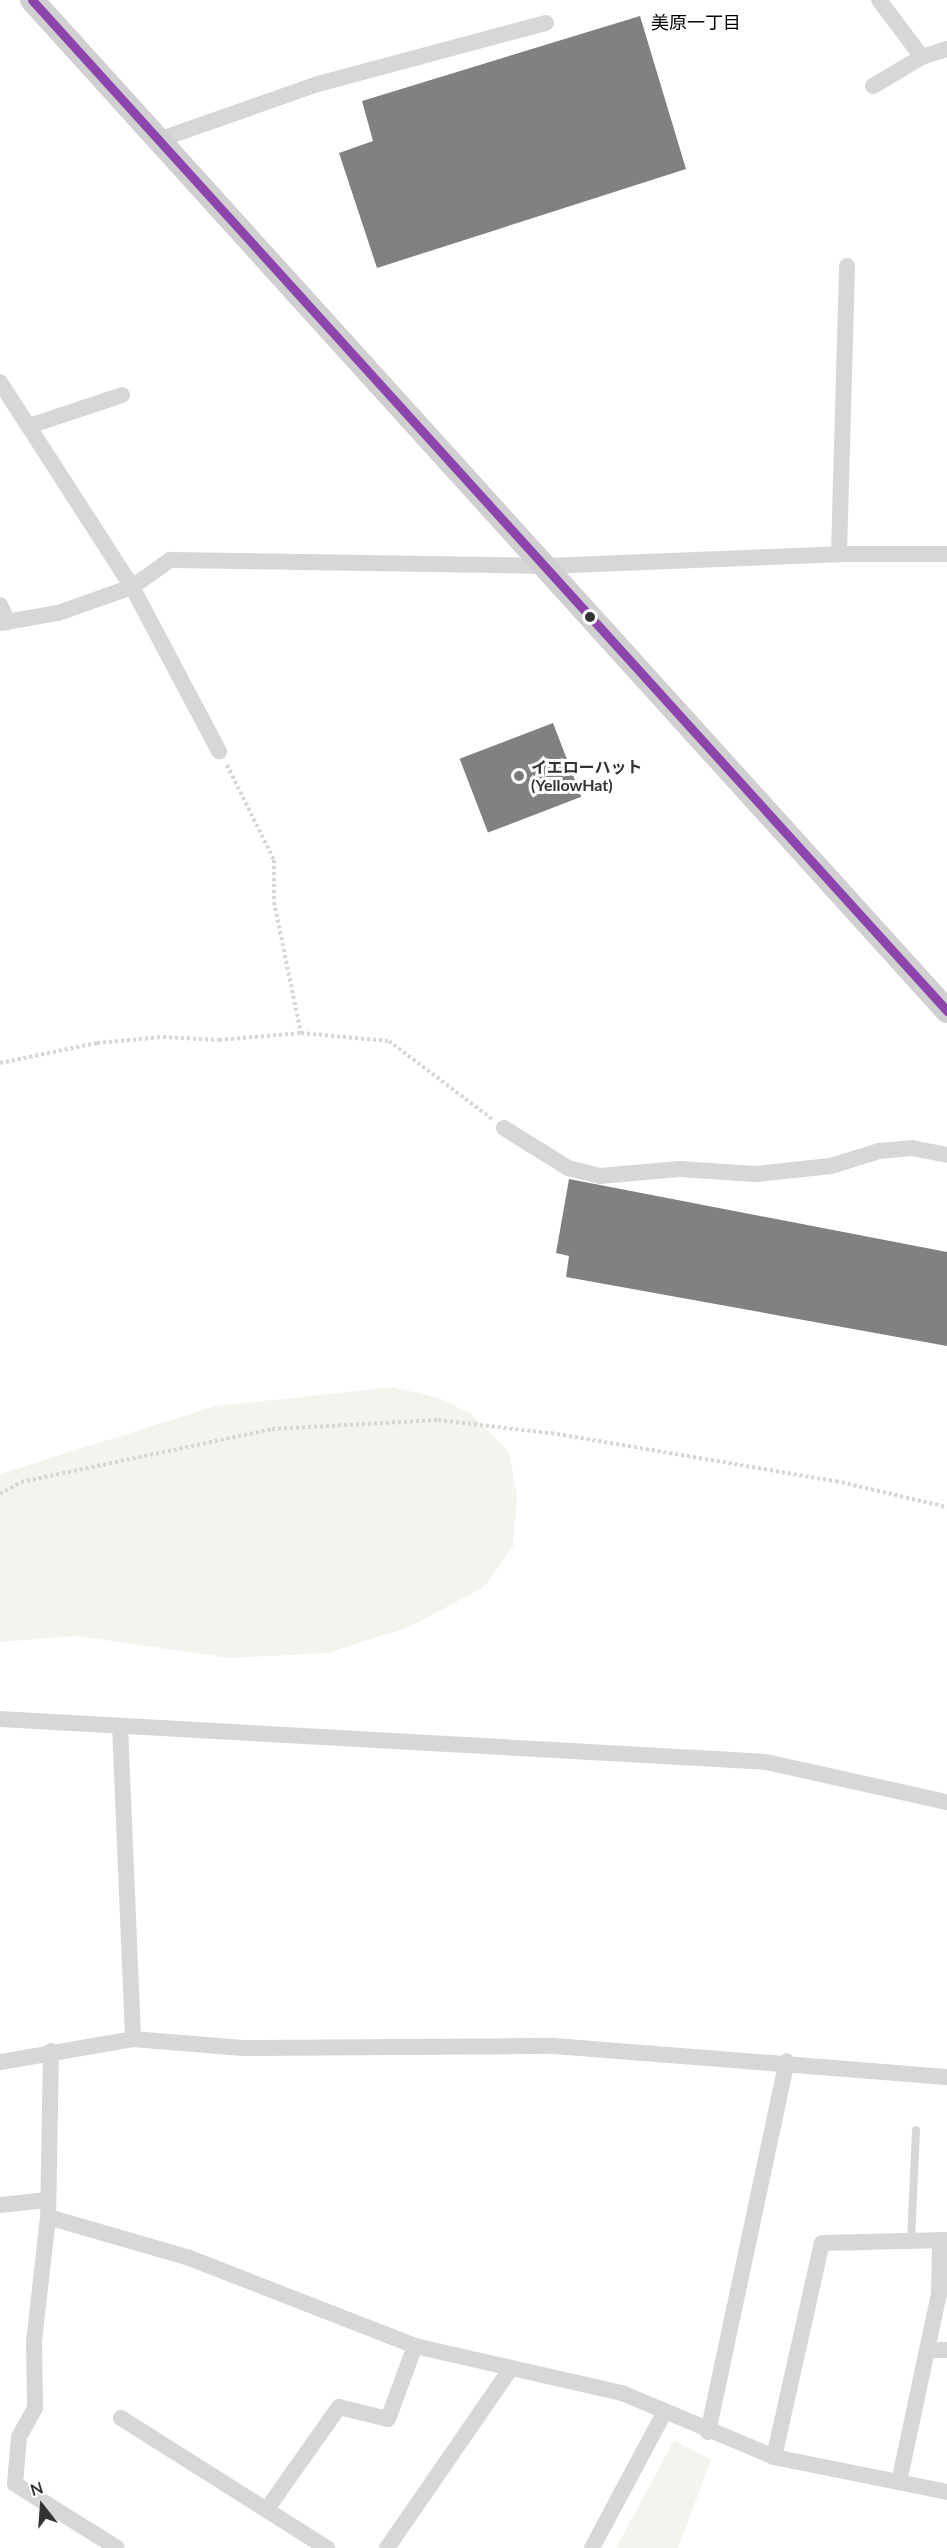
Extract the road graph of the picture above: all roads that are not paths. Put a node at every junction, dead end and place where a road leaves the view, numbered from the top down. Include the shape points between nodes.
1 (879, 0) edge
2 (39, 2) edge
3 (546, 23) dead end
4 (947, 49) edge
5 (922, 57) junction
6 (873, 86) dead end
7 (158, 140) junction
8 (847, 266) dead end
9 (0, 382) edge
10 (122, 395) dead end
11 (29, 426) junction
12 (839, 554) junction
13 (947, 554) edge
14 (546, 566) junction
15 (132, 587) junction
16 (0, 605) edge
17 (4, 623) edge
18 (219, 751) road end
19 (947, 1011) edge
20 (504, 1128) road end
21 (947, 1155) edge
22 (0, 1719) edge
23 (120, 1726) junction
24 (947, 1802) edge
25 (133, 2039) junction
26 (51, 2051) junction
27 (787, 2061) junction
28 (0, 2062) edge
29 (947, 2077) edge
30 (916, 2130) dead end
31 (0, 2205) edge
32 (48, 2208) junction
33 (944, 2240) edge
34 (912, 2241) junction
35 (415, 2346) junction
36 (927, 2350) junction
37 (947, 2350) edge
38 (510, 2370) junction
39 (665, 2411) junction
40 (121, 2418) dead end
41 (708, 2432) junction
42 (774, 2457) junction
43 (899, 2482) junction
44 (947, 2492) edge
45 (267, 2509) junction
46 (391, 2547) edge
47 (117, 2548) edge
48 (327, 2548) edge
49 (592, 2548) edge

1 - 5 street
2 - 7 main road
3 - 7 street via 318,84
4 - 5 street
5 - 6 street
7 - 14 main road
8 - 12 street
9 - 11 street
10 - 11 street
11 - 15 street
12 - 13 street
12 - 14 street
14 - 15 street via 170,560
14 - 19 main road
15 - 17 street via 58,613
15 - 18 street
16 - 17 street
20 - 21 street via 568,1168 600,1176 680,1169 756,1174 831,1166 879,1151 912,1148
22 - 23 street
23 - 24 street via 766,1762
23 - 25 street
25 - 26 street
25 - 27 street via 243,2048 554,2046
26 - 28 street
26 - 32 street
27 - 29 street
27 - 41 street
30 - 34 lane
31 - 32 street
32 - 35 street via 187,2257
32 - 47 street via 34,2342 35,2408 19,2437 15,2484
33 - 34 street
33 - 36 street via 939,2294
34 - 42 street via 822,2243
35 - 38 street
35 - 45 street via 388,2419 339,2407
36 - 37 street
36 - 43 street
38 - 39 street via 622,2393
38 - 46 street
39 - 41 street
39 - 49 street
40 - 45 street
41 - 42 street
42 - 43 street
43 - 44 street
45 - 48 street

